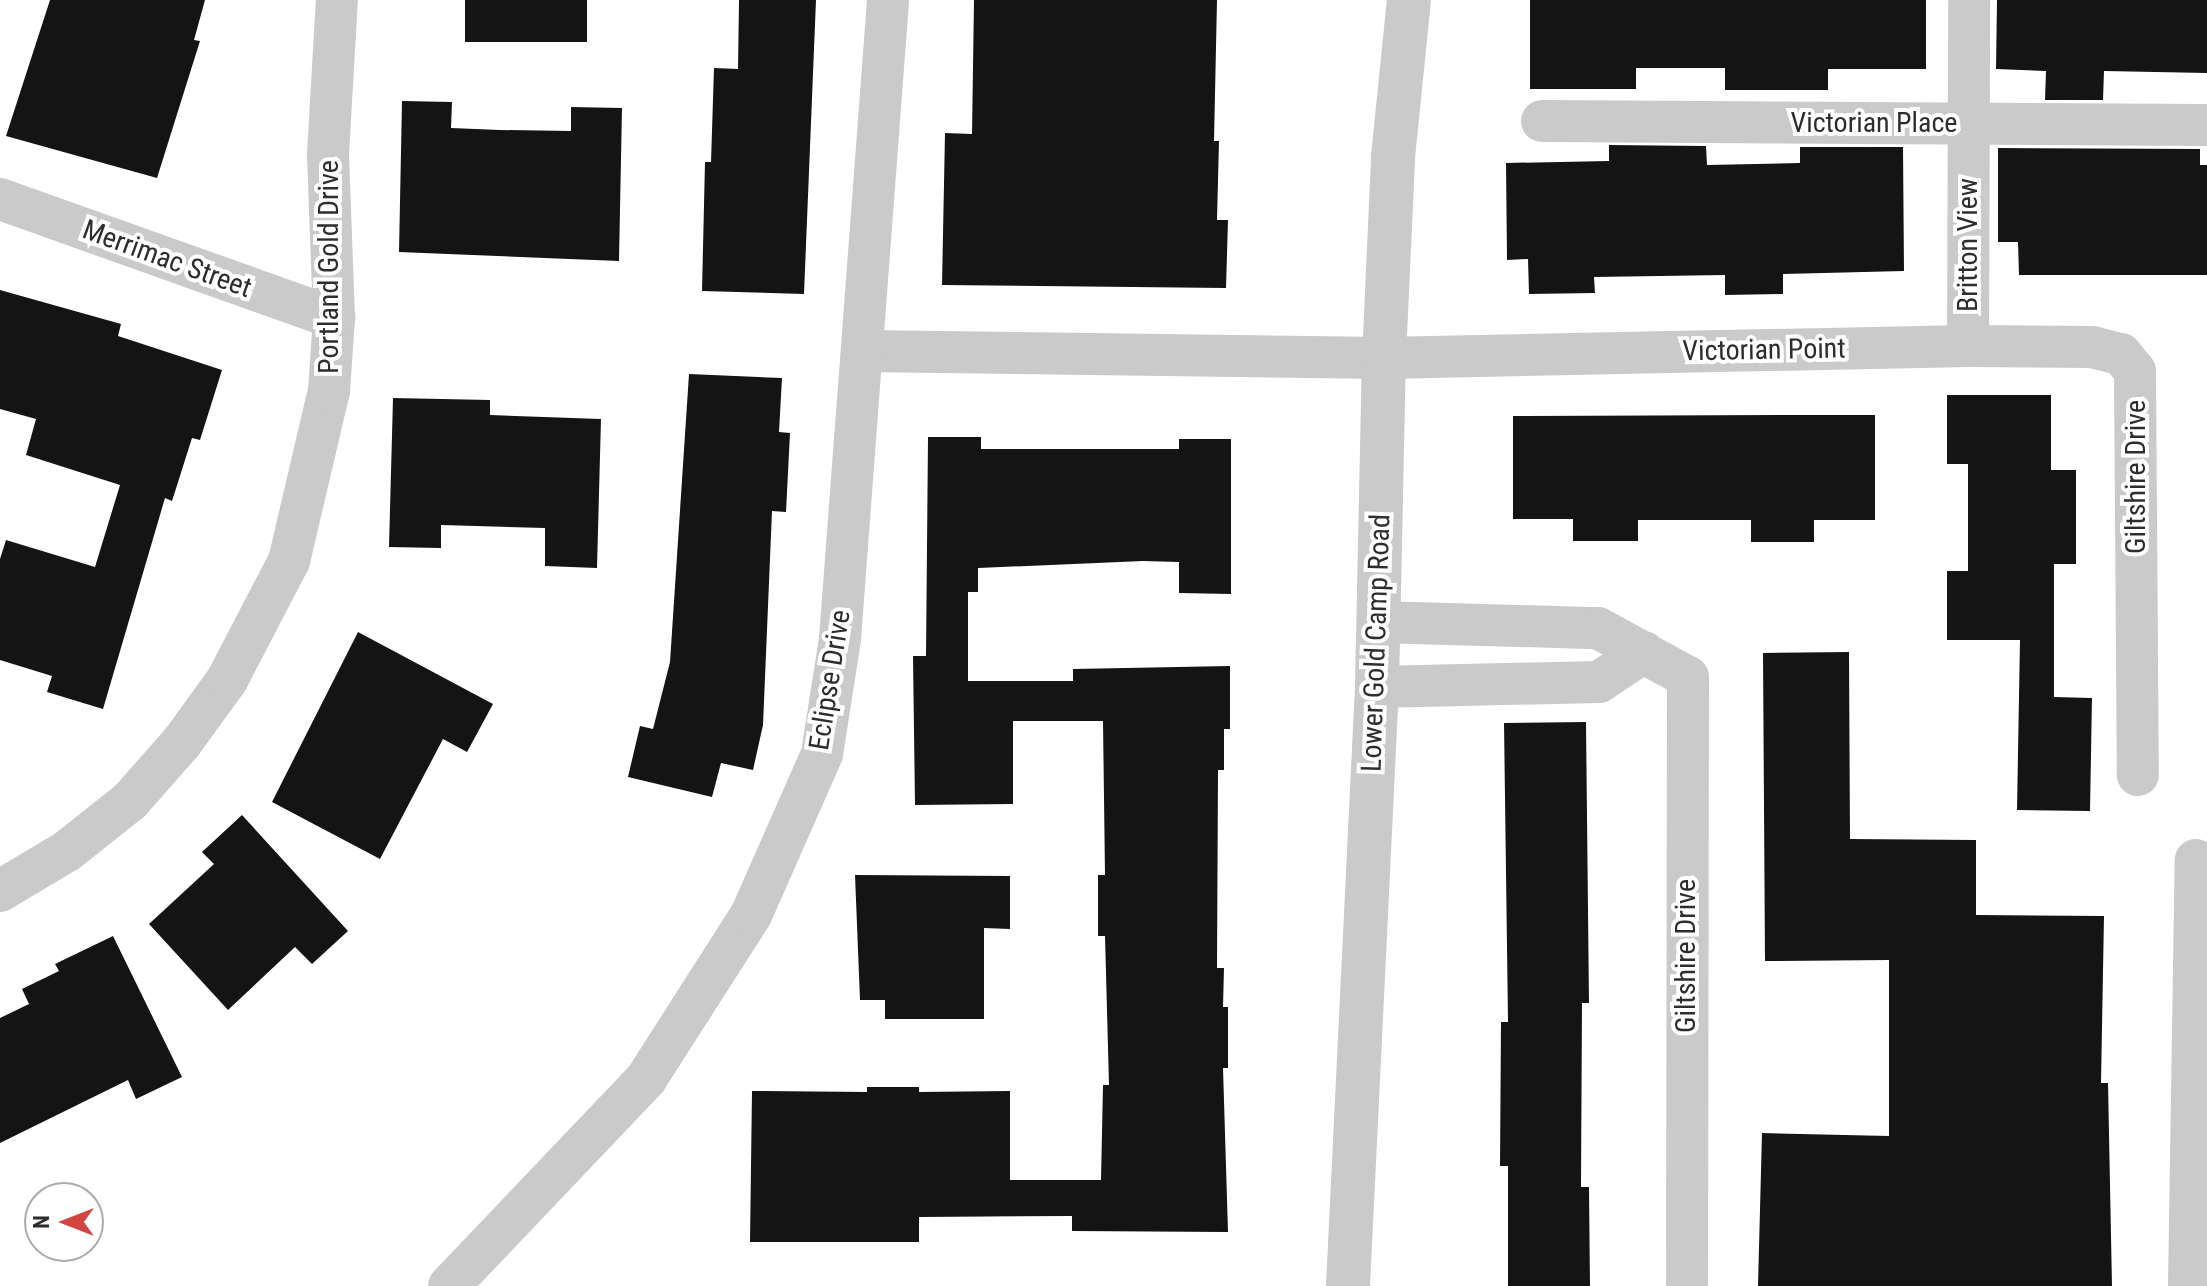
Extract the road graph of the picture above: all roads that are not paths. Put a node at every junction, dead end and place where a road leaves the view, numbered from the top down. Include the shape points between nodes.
1 (337, 0) edge
2 (888, 0) edge
3 (1409, 0) edge
4 (1969, 0) edge
5 (1542, 121) dead end
6 (1968, 123) junction
7 (2207, 125) edge
8 (0, 199) edge
9 (334, 318) junction
10 (1968, 346) junction
11 (863, 351) junction
12 (1384, 358) junction
13 (2135, 371) joint
14 (1378, 622) junction
15 (1644, 652) junction
16 (1377, 687) junction
17 (2138, 775) dead end
18 (2196, 860) dead end
19 (0, 891) edge
20 (449, 1286) edge
21 (1348, 1286) edge
22 (1687, 1286) edge
23 (2189, 1286) edge

1 - 9 street, Portland Gold Drive via 328,154
2 - 11 street, Eclipse Drive
3 - 12 street, Lower Gold Camp Road via 1393,157
4 - 6 street, Britton View
5 - 6 street, Victorian Place
6 - 7 street, Victorian Place
6 - 10 street, Britton View
8 - 9 street, Merrimac Street
9 - 19 street, Portland Gold Drive via 329,391 289,561 227,680 130,801 67,851
10 - 12 street, Victorian Point
10 - 13 street, Victorian Point via 2092,347 2121,354
11 - 12 street, Victorian Point
11 - 20 street, Eclipse Drive via 840,639 822,754 751,915 646,1079
12 - 14 street, Lower Gold Camp Road
13 - 17 street, Giltshire Drive
14 - 15 street, Giltshire Drive via 1598,628
14 - 16 street, Lower Gold Camp Road
15 - 16 street via 1599,682
15 - 22 street, Giltshire Drive via 1688,677
16 - 21 street, Lower Gold Camp Road
18 - 23 street

